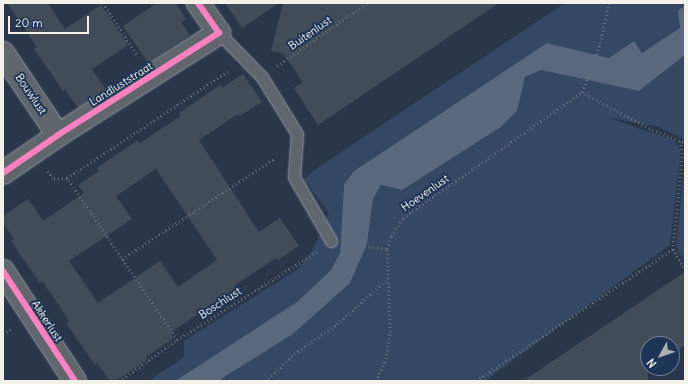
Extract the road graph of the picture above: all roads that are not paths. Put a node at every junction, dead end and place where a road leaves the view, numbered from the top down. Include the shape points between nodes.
1 (198, 3) edge
2 (219, 34) junction
3 (3, 53) edge
4 (58, 135) junction
5 (3, 173) edge
6 (331, 242) road end
7 (3, 271) edge
8 (74, 381) edge

1 - 2 street
2 - 4 street, Landluststraat
2 - 6 lane via 262,77 297,134 294,177
3 - 4 street, Bouwlust
4 - 5 street, Landluststraat
7 - 8 street, Akkerlust

